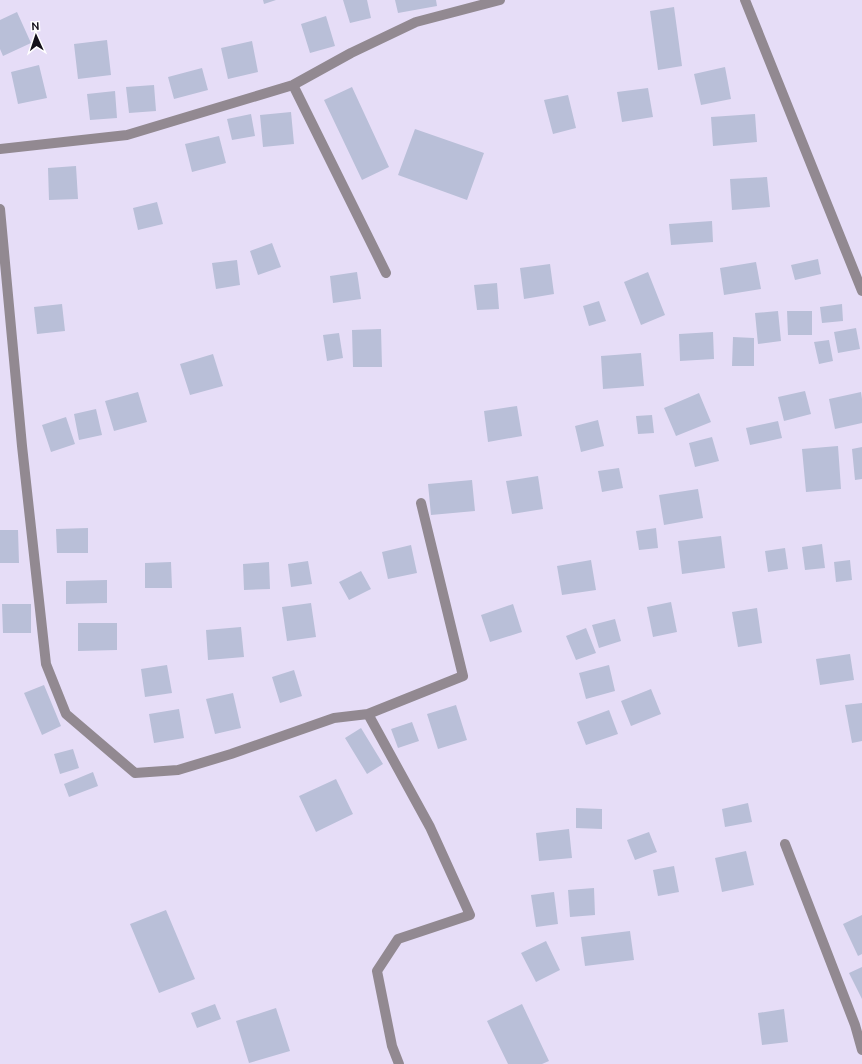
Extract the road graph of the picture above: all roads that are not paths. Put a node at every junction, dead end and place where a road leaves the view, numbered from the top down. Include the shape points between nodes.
1 (500, 0) edge
2 (745, 0) edge
3 (293, 85) junction
4 (0, 149) edge
5 (0, 209) edge
6 (386, 273) dead end
7 (862, 291) edge
8 (421, 503) dead end
9 (368, 714) junction
10 (785, 844) dead end
11 (859, 1024) edge
12 (862, 1050) edge
13 (399, 1064) edge

1 - 3 street via 416,22 351,53
2 - 7 street
3 - 4 street via 127,135
3 - 6 street
5 - 9 street via 46,664 66,714 135,773 178,770 334,718
8 - 9 street via 463,676
9 - 13 street via 430,827 470,915 398,939 377,971 392,1046
10 - 11 street
11 - 12 street

